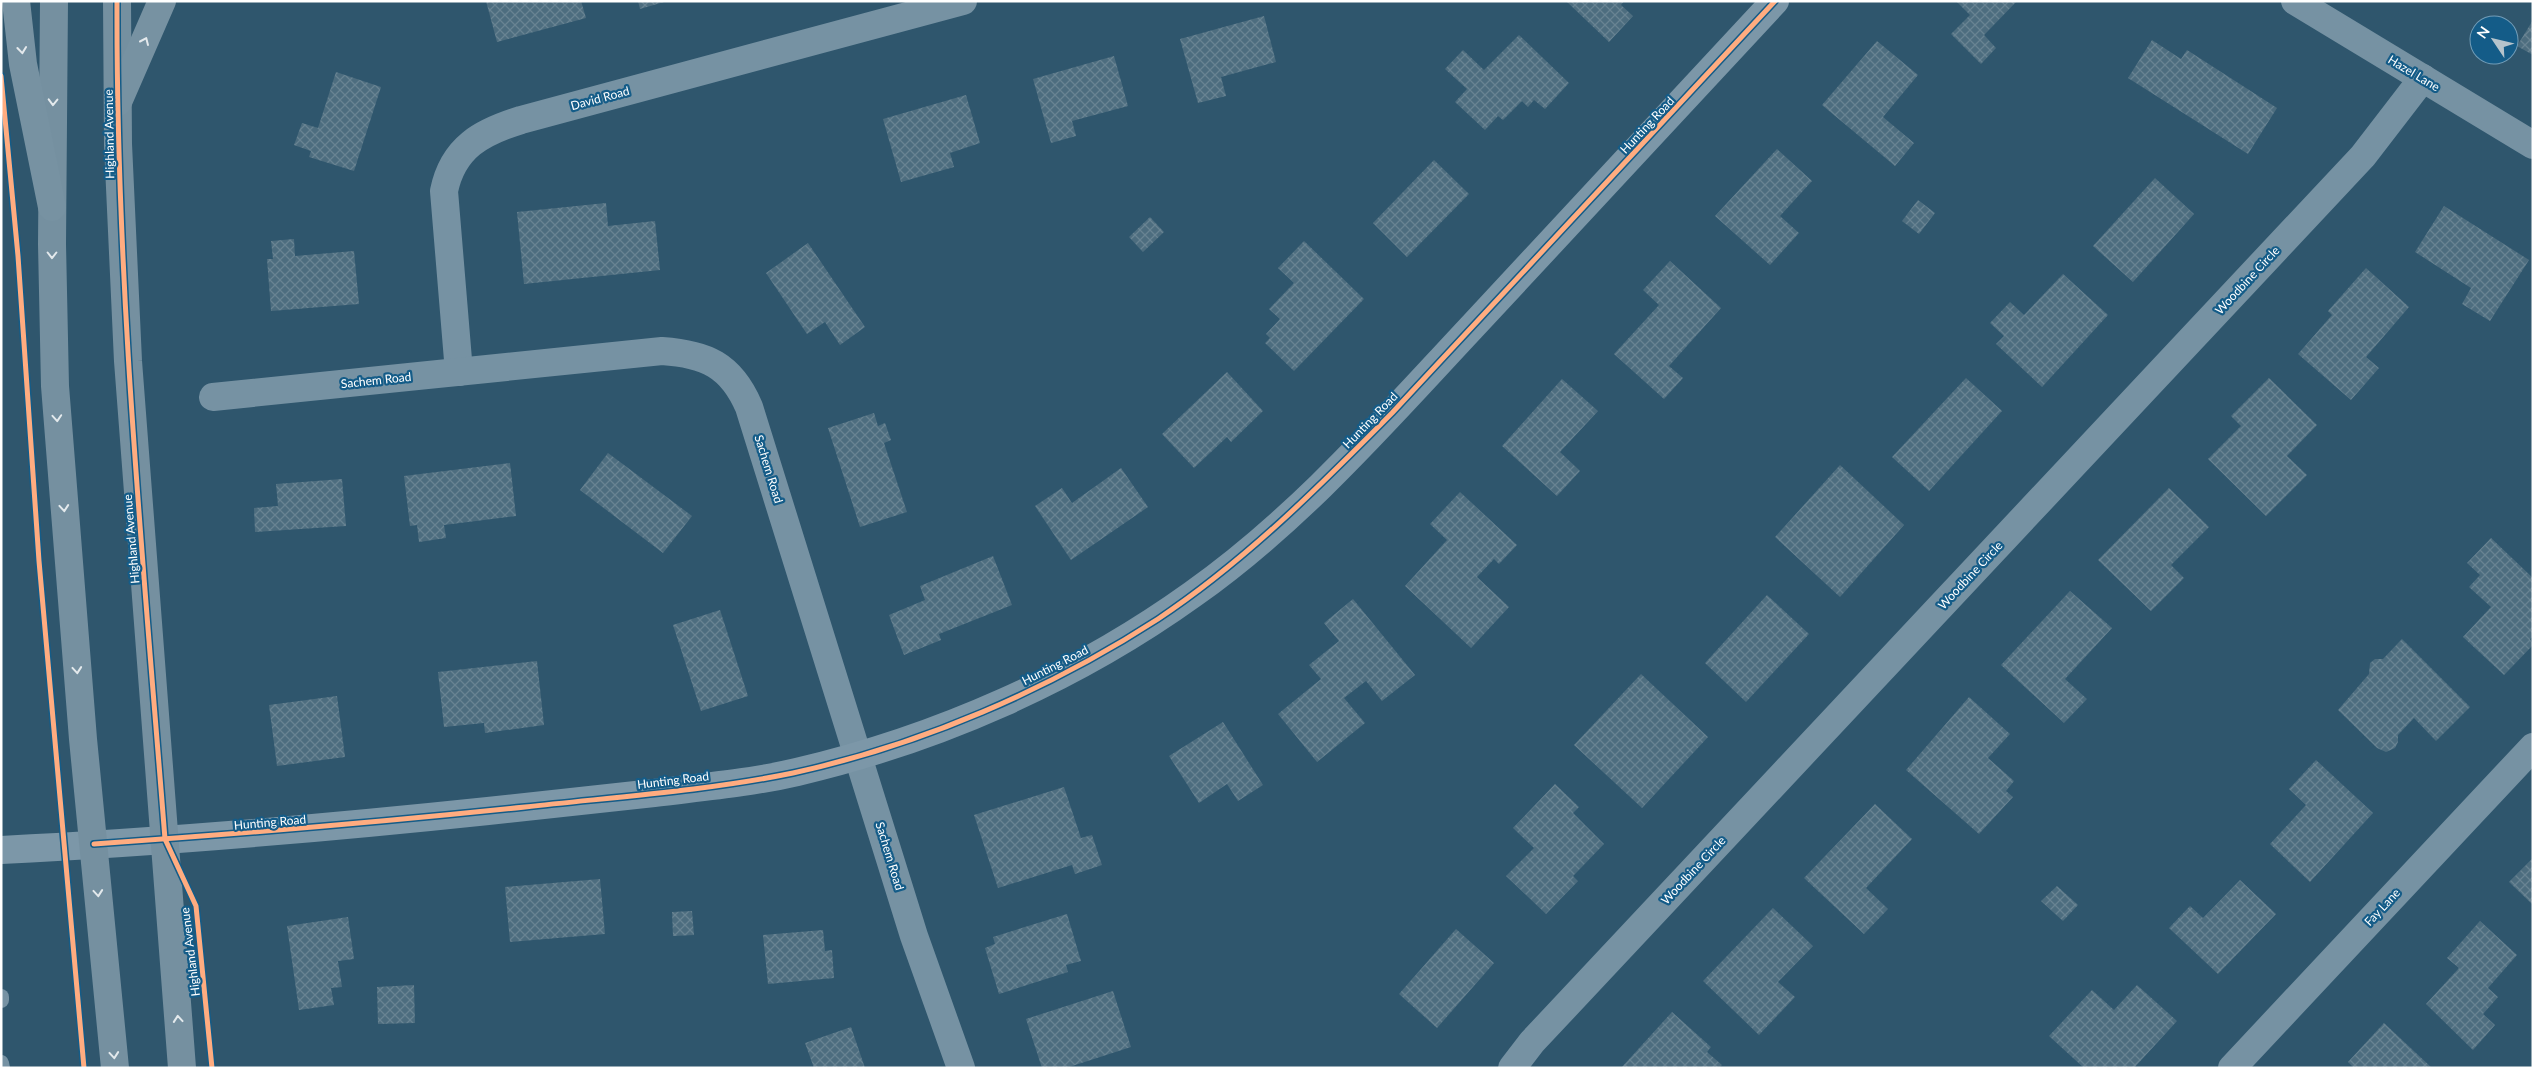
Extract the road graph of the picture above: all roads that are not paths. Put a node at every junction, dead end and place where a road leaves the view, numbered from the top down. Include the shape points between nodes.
1 (16, 1) edge
2 (54, 1) edge
3 (118, 1) edge
4 (162, 1) edge
5 (963, 1) edge
6 (1775, 1) edge
7 (2295, 1) edge
8 (2423, 78) junction
9 (118, 102) junction
10 (2533, 145) edge
11 (52, 207) junction
12 (459, 372) junction
13 (213, 397) dead end
14 (2533, 747) edge
15 (859, 756) junction
16 (165, 839) junction
17 (94, 844) junction
18 (1, 850) edge
19 (1, 997) edge
20 (1, 1000) edge
21 (1, 1063) edge
22 (2, 1068) edge
23 (115, 1068) edge
24 (182, 1068) edge
25 (961, 1068) edge
26 (1512, 1068) edge
27 (2232, 1068) edge

1 -> 11 highway via 23,64
2 -> 11 main road
3 - 9 main road, Highland Avenue
9 -> 4 highway
5 - 12 street, David Road via 522,120 483,135 467,146 448,173 444,191
6 - 15 main road, Hunting Road via 1392,413 1327,479 1229,567 1159,618 1088,660 960,720
7 - 8 street, Hazel Lane
8 - 10 street, Hazel Lane
8 - 26 street, Woodbine Circle via 2363,156 1538,1035
9 - 16 main road, Highland Avenue via 132,432
11 -> 17 main road via 53,348 59,450
12 - 13 street, Sachem Road
12 - 15 street, Sachem Road via 662,351 693,355 722,368 735,379 749,407
14 - 27 street, Fay Lane
15 - 16 main road, Hunting Road via 748,781 675,790 434,817
15 - 25 street, Sachem Road via 914,936
16 - 17 main road, Hunting Road
24 -> 16 main road, Highland Avenue
17 - 18 main road, Hunting Road
17 -> 23 main road
19 - 20 lane
21 - 22 lane

